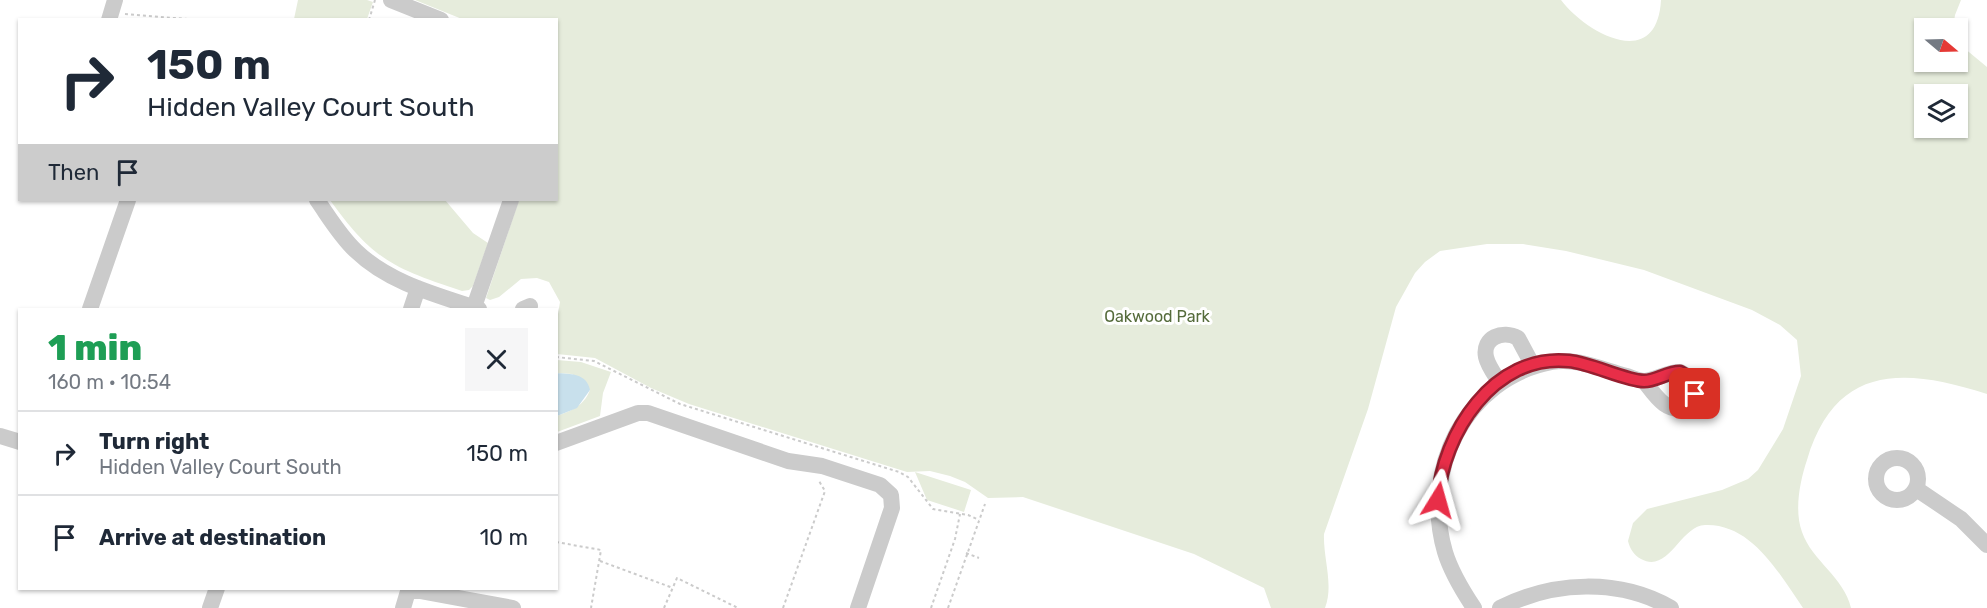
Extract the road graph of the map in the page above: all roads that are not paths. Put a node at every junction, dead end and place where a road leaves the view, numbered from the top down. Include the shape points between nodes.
1 (391, 0) edge
2 (436, 18) edge
3 (128, 201) edge
4 (318, 201) edge
5 (511, 201) edge
6 (418, 288) junction
7 (90, 308) edge
8 (411, 308) edge
9 (477, 308) edge
10 (1533, 366) junction
11 (1644, 381) dead end
12 (1500, 383) junction
13 (0, 436) edge
14 (18, 441) edge
15 (558, 442) edge
16 (1918, 490) dead end
17 (1987, 545) edge
18 (216, 590) edge
19 (409, 590) edge
20 (414, 590) edge
21 (210, 608) edge
22 (403, 608) edge
23 (513, 608) edge
24 (858, 608) edge
25 (1474, 608) edge
26 (1500, 608) edge
27 (1671, 608) edge

1 - 2 street
3 - 7 street
4 - 6 street via 365,259 393,278
5 - 9 street
6 - 8 street
6 - 9 street
10 - 11 street via 1569,361
10 - 12 street
10 - 12 street via 1518,338 1495,336 1485,356
12 - 25 street via 1478,401 1462,423 1447,453 1439,485 1438,515 1444,550 1455,578
13 - 14 street
15 - 24 street via 644,413 792,462 815,464 880,485 892,499 891,514
16 - 17 street via 1961,519
18 - 21 street
19 - 22 street
20 - 23 street
26 - 27 street via 1535,594 1590,587 1631,591

